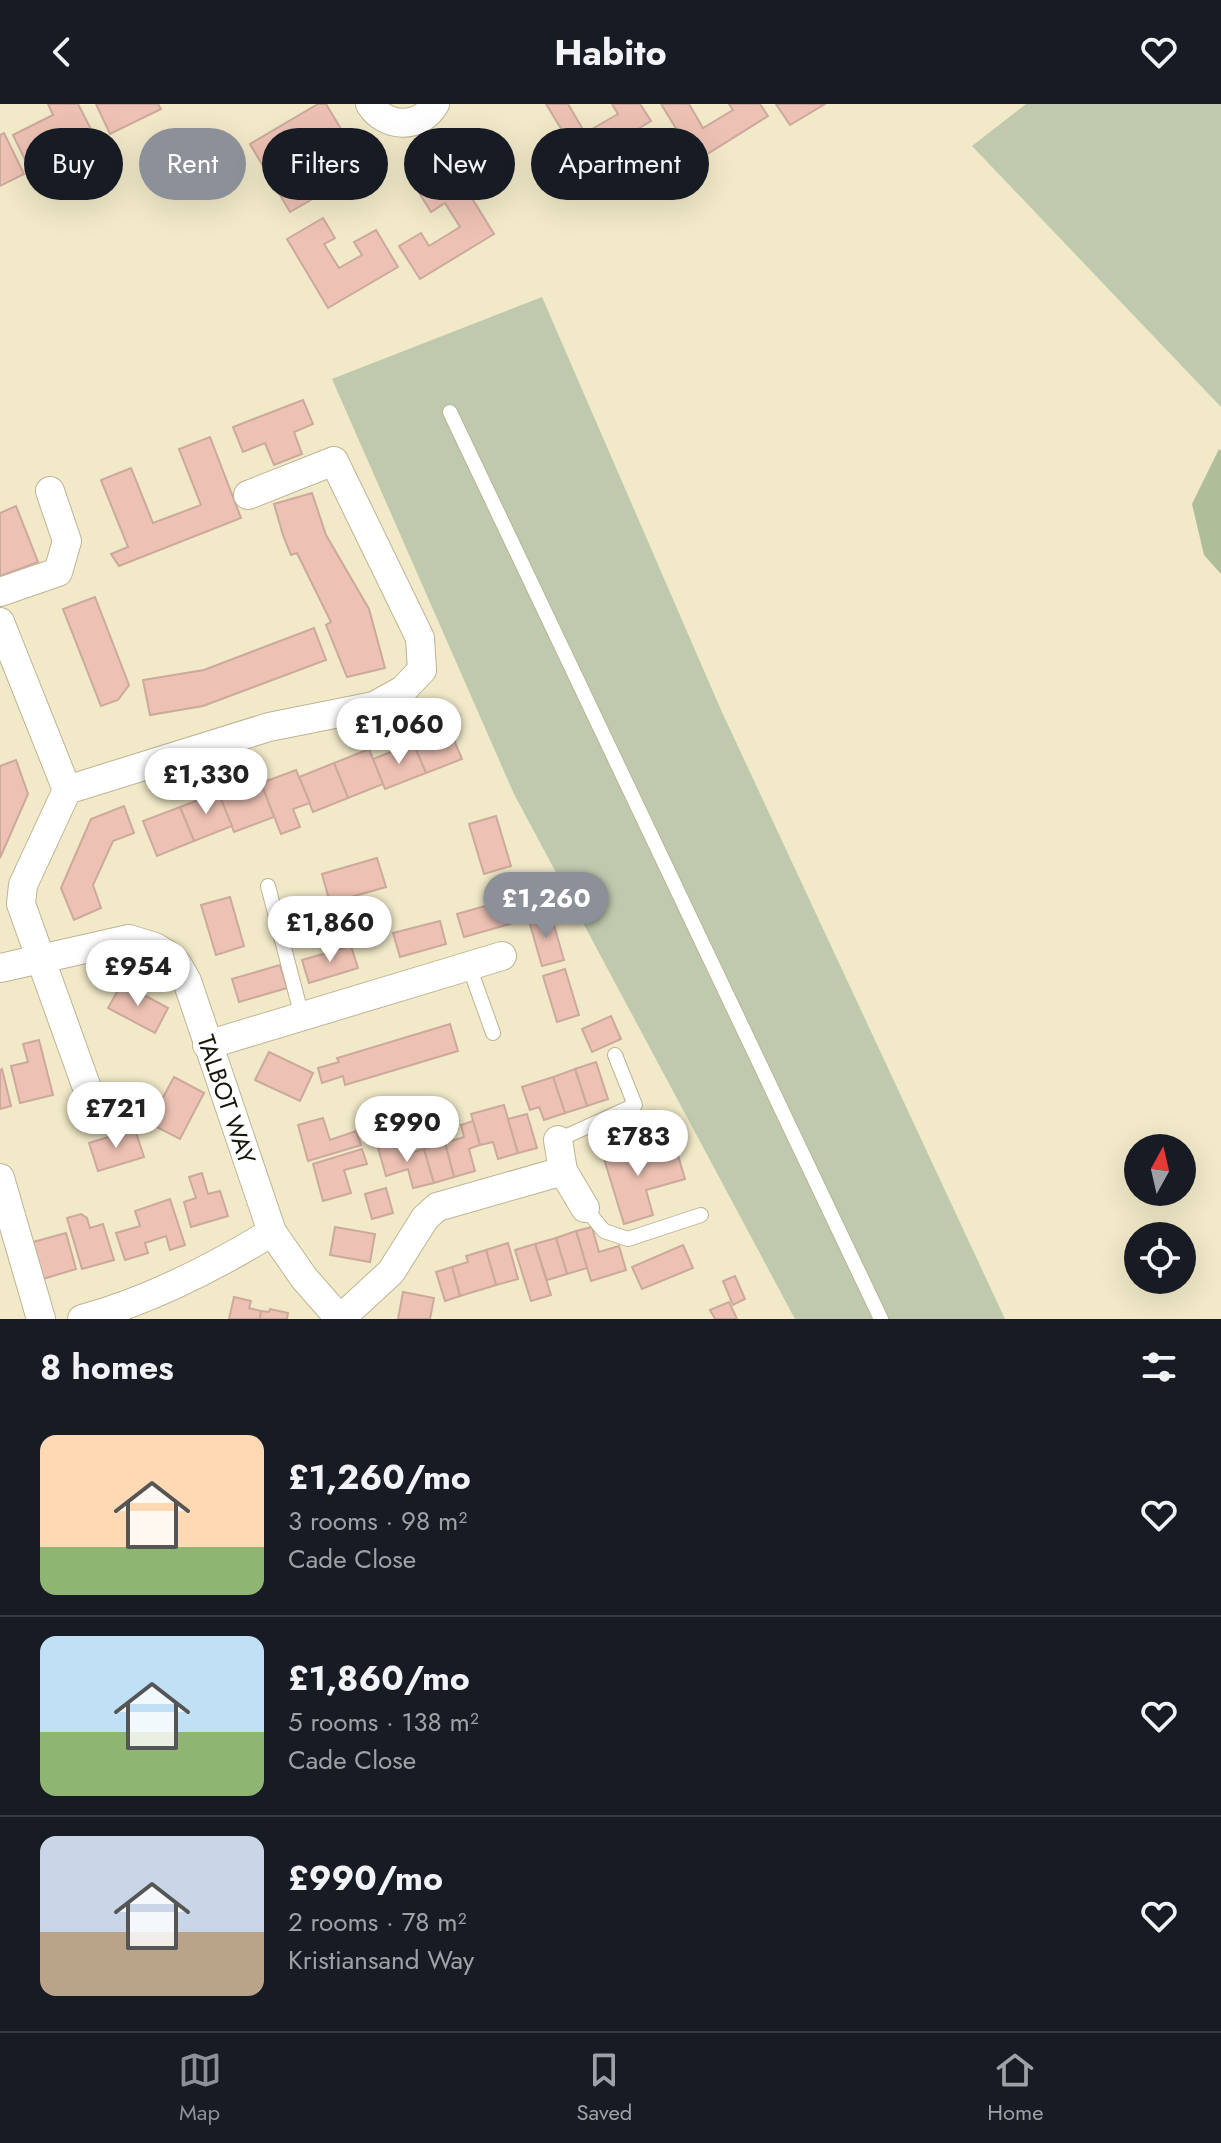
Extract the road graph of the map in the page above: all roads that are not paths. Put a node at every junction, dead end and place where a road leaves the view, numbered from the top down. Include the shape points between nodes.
1 (370, 104) edge
2 (435, 104) edge
3 (450, 412) dead end
4 (50, 491) dead end
5 (248, 495) dead end
6 (0, 592) edge
7 (0, 622) edge
8 (67, 790) junction
9 (268, 886) dead end
10 (502, 956) dead end
11 (38, 958) junction
12 (469, 966) junction
13 (0, 968) edge
14 (302, 1017) junction
15 (493, 1033) dead end
16 (207, 1045) junction
17 (615, 1055) dead end
18 (92, 1102) dead end
19 (558, 1140) joint
20 (563, 1171) junction
21 (0, 1178) edge
22 (585, 1208) joint
23 (701, 1215) dead end
24 (272, 1232) junction
25 (41, 1319) edge
26 (82, 1319) edge
27 (340, 1319) edge
28 (881, 1319) edge

1 - 2 street via 384,119 401,124 418,121
3 - 28 lane
4 - 6 street via 67,541 58,572
5 - 8 street via 334,461 420,638 422,670 403,690 374,706 269,727
7 - 8 street
8 - 11 street via 23,885 21,904
9 - 14 lane
10 - 12 street
11 - 13 street, TALBOT WAY
11 - 16 street, TALBOT WAY via 129,939 155,947 178,965 187,981
11 - 18 street
12 - 14 street
12 - 15 lane
14 - 16 street
16 - 24 street, TALBOT WAY
17 - 19 lane via 635,1105
19 - 20 street
20 - 22 street
20 - 27 street via 437,1207 391,1272
21 - 25 street
22 - 23 lane via 604,1231 628,1239
24 - 26 street via 139,1300
24 - 27 street, TALBOT WAY

